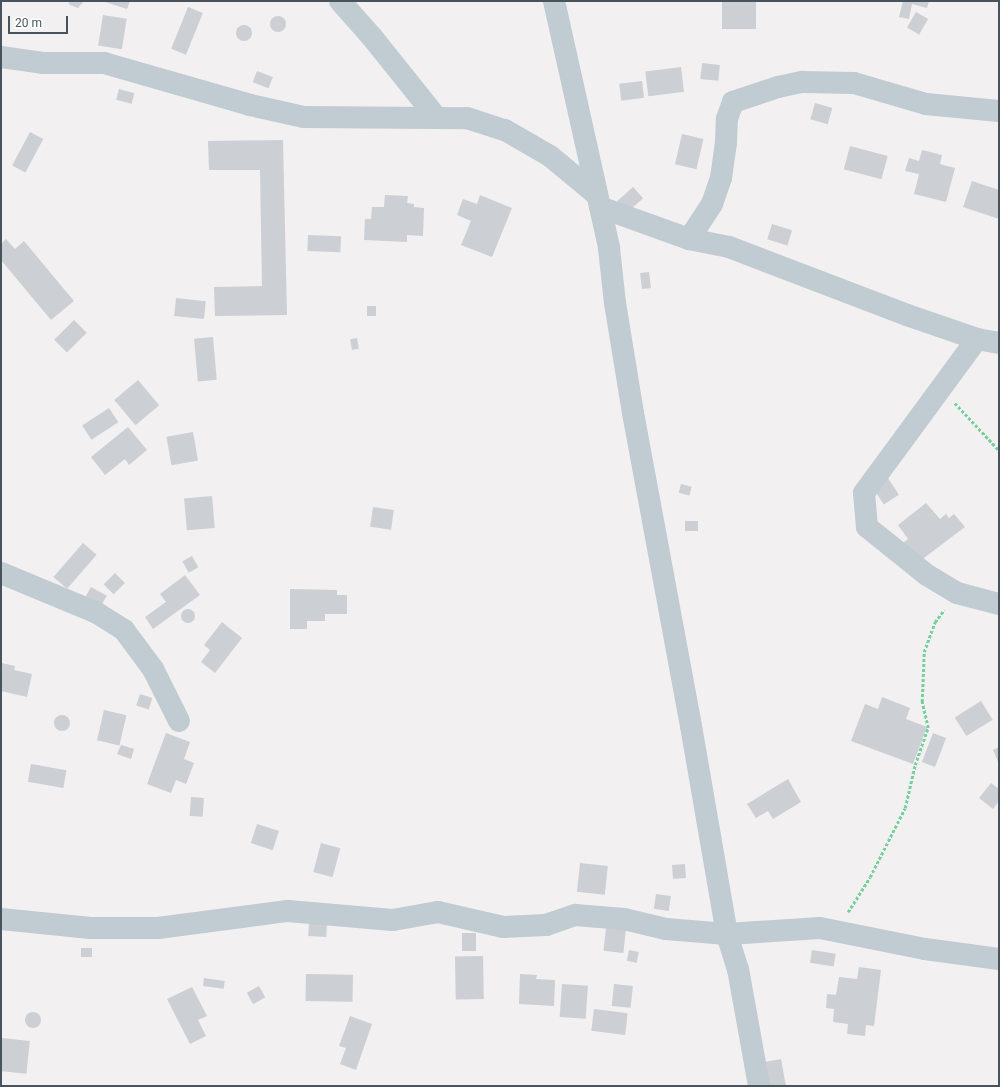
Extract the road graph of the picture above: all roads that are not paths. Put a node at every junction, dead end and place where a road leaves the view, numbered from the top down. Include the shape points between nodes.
1 (340, 1) edge
2 (554, 1) edge
3 (1, 57) edge
4 (999, 111) edge
5 (436, 117) junction
6 (598, 200) junction
7 (689, 238) junction
8 (978, 339) junction
9 (999, 343) edge
10 (1, 573) edge
11 (999, 604) edge
12 (179, 721) dead end
13 (1, 919) edge
14 (727, 934) junction
15 (999, 959) edge
16 (759, 1086) edge

1 - 5 street
2 - 6 street
3 - 5 street via 43,63 104,64 250,105 304,117
4 - 7 street via 926,104 854,83 802,82 733,102 726,119 726,143 721,178 712,204
5 - 6 street via 468,118 505,130 550,156
6 - 7 street
6 - 14 street via 609,248 633,413 692,726
7 - 8 street via 729,248
8 - 9 street
8 - 11 street via 864,493 867,527 927,575 957,593
10 - 12 street via 97,614 124,630 153,669
13 - 14 street via 91,928 158,928 288,911 393,920 438,912 503,927 546,925 575,915 624,919 666,928
14 - 15 street via 820,928 925,949
14 - 16 street via 738,969

